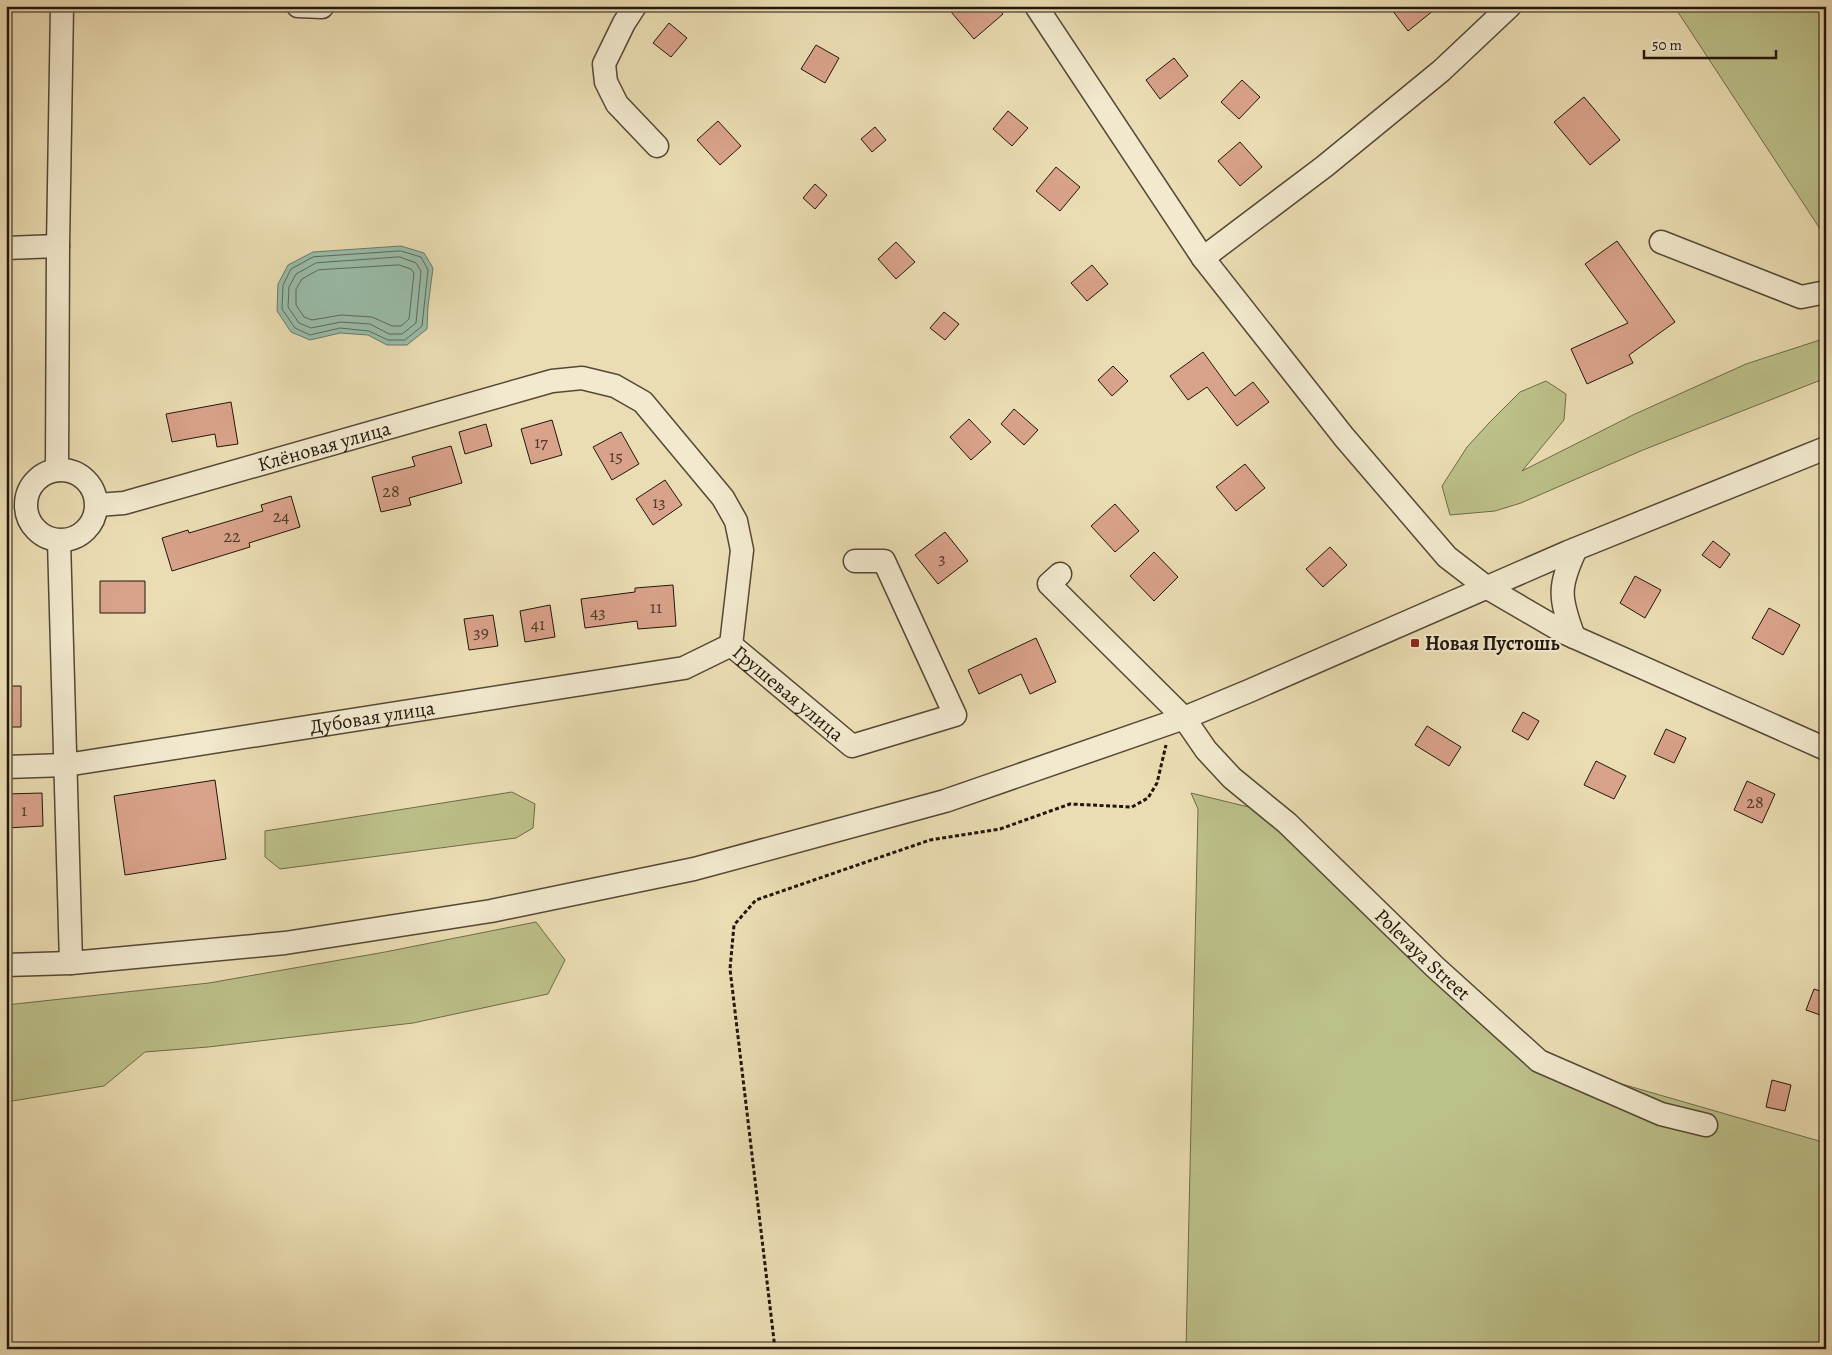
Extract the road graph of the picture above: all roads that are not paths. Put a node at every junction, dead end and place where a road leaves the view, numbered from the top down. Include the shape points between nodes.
1 (62, 6) edge
2 (298, 6) edge
3 (635, 6) edge
4 (1036, 6) edge
5 (1510, 6) edge
6 (322, 7) edge
7 (657, 146) dead end
8 (1661, 242) dead end
9 (58, 246) junction
10 (6, 248) edge
11 (1202, 258) junction
12 (1826, 292) edge
13 (552, 381) joint
14 (1826, 448) edge
15 (57, 470) junction
16 (96, 505) junction
17 (16, 506) edge
18 (59, 540) junction
19 (1576, 549) junction
20 (855, 561) dead end
21 (1060, 574) dead end
22 (1486, 587) junction
23 (1574, 636) junction
24 (732, 645) junction
25 (1178, 720) junction
26 (1826, 748) edge
27 (66, 765) junction
28 (6, 767) edge
29 (71, 963) junction
30 (6, 965) edge
31 (1706, 1125) dead end

1 - 9 street
2 - 6 street
3 - 7 street via 604,64 606,82 617,104
4 - 11 street
5 - 11 street via 1442,71 1325,166
8 - 12 street via 1801,297
9 - 10 street
9 - 15 street
11 - 22 street via 1344,437 1440,550
13 - 16 street, Клёновая улица via 124,503
13 - 24 street, Грушевая улица via 582,378 615,386 643,402 724,498 736,521 742,550
14 - 19 street
15 - 16 street via 72,472 85,479 93,490
15 - 17 street via 34,482
16 - 18 street via 94,519 86,531 73,538
17 - 18 street via 36,530
18 - 27 street
19 - 22 street
19 - 23 street via 1564,577 1562,592 1564,610
20 - 24 street, Грушевая улица via 884,561 955,715 852,746
21 - 25 street, Polevaya Street via 1049,584
22 - 23 street
22 - 25 street
23 - 26 street
24 - 27 street, Дубовая улица via 684,668
25 - 29 street via 945,801 694,869 491,911 285,944
25 - 31 street, Polevaya Street via 1232,778 1287,823 1434,966 1539,1061 1661,1114
27 - 28 street, Дубовая улица
27 - 29 street
29 - 30 street

